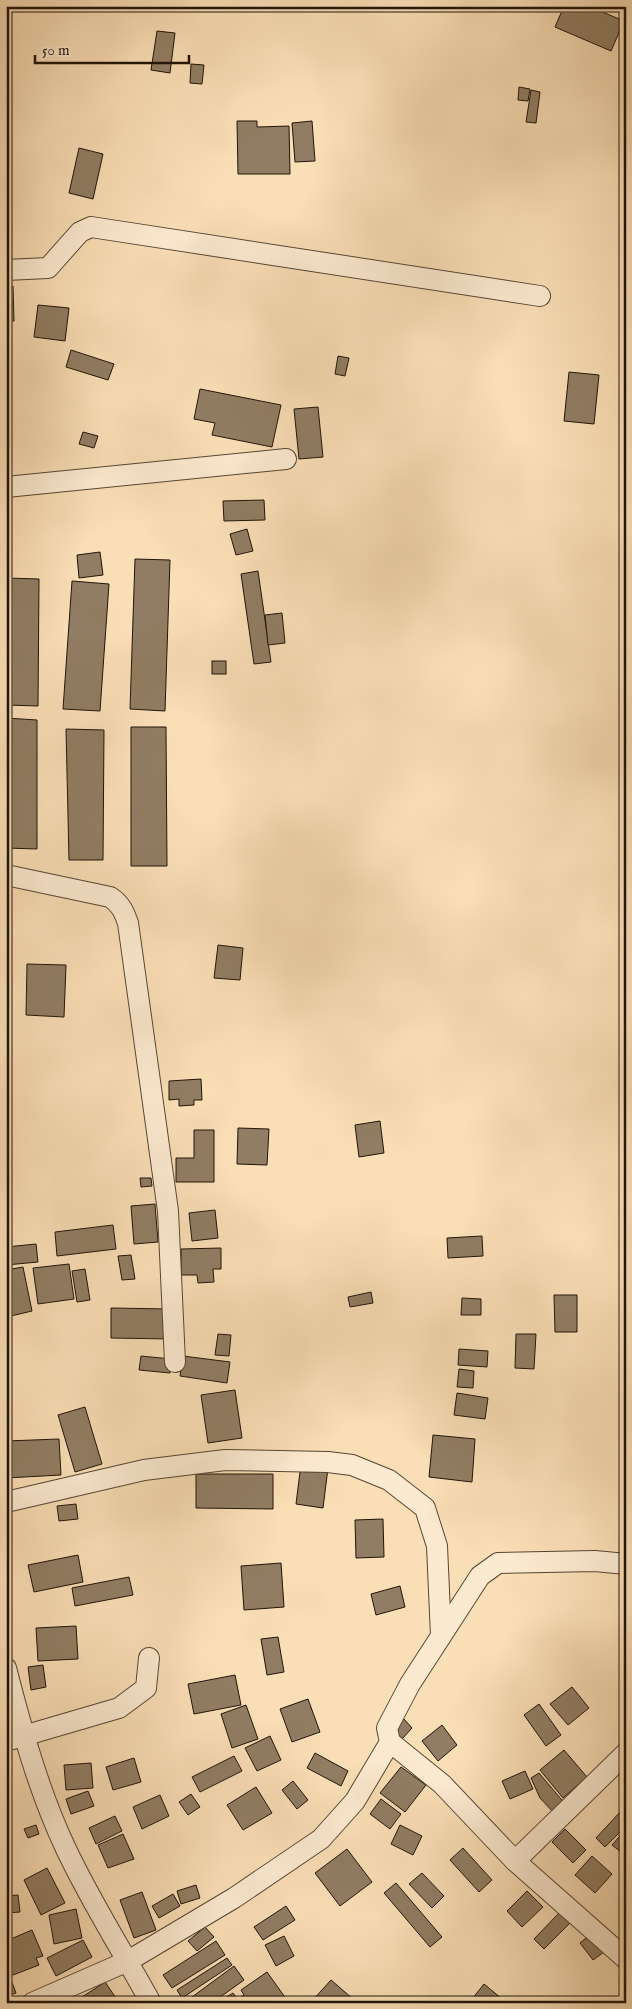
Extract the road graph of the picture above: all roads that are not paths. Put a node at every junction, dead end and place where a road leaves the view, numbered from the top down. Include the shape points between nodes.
1 (6, 270) edge
2 (540, 296) dead end
3 (286, 459) dead end
4 (6, 488) edge
5 (6, 875) edge
6 (175, 1362) dead end
7 (6, 1502) edge
8 (626, 1564) edge
9 (441, 1636) junction
10 (150, 1658) dead end
11 (6, 1668) edge
12 (15, 1737) edge
13 (390, 1742) junction
14 (626, 1753) edge
15 (515, 1861) junction
16 (626, 1959) edge
17 (128, 1961) junction
18 (32, 2003) edge
19 (152, 2003) edge

1 - 2 street via 48,268 80,232 91,227
3 - 4 street
5 - 6 street via 110,896 123,910 128,924 168,1211
7 - 9 street via 144,1470 226,1460 352,1465 389,1480 426,1508 437,1546
8 - 9 street via 595,1560 498,1563 480,1576
9 - 13 street via 387,1728
10 - 12 street via 146,1688 119,1708
11 - 12 street
12 - 17 street via 86,1889
13 - 15 street via 442,1784
13 - 17 street via 355,1801 321,1839 234,1898
14 - 15 street
15 - 16 street
17 - 18 street
17 - 19 street

